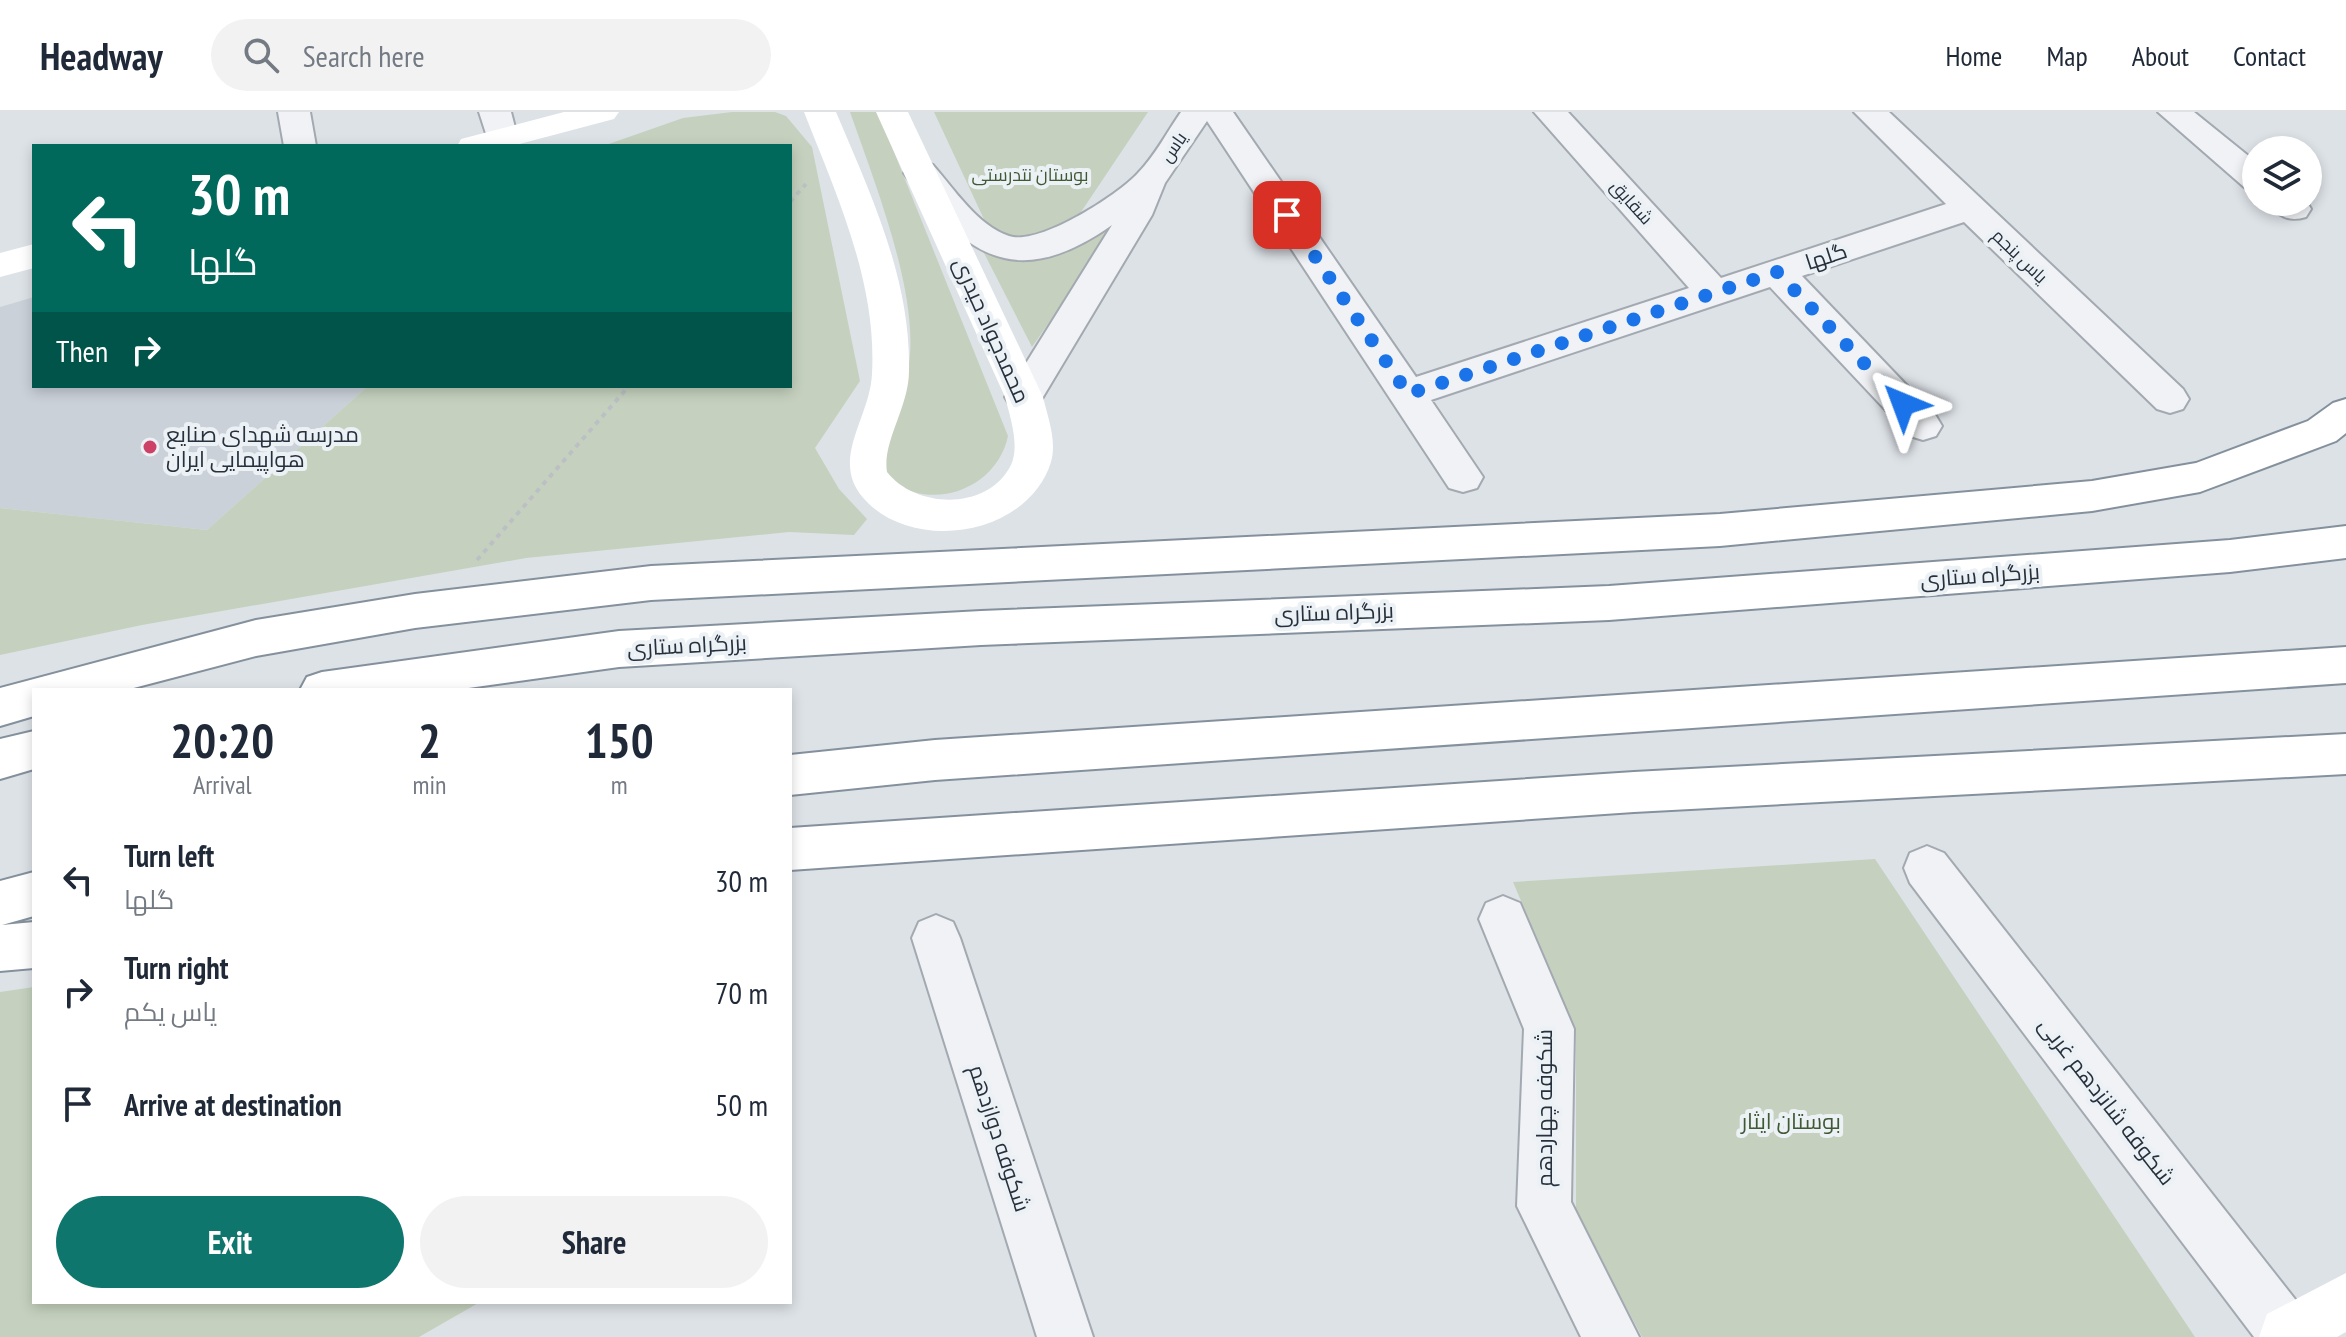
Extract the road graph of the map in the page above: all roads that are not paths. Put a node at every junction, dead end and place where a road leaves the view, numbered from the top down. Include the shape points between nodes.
1 (294, 112) edge
2 (603, 112) edge
3 (820, 112) edge
4 (1197, 112) edge
5 (1217, 112) edge
6 (1550, 112) edge
7 (1870, 112) edge
8 (2174, 112) edge
9 (896, 116) edge
10 (490, 132) edge
11 (300, 144) edge
12 (2242, 168) edge
13 (921, 173) junction
14 (1149, 182) junction
15 (1970, 208) junction
16 (32, 257) edge
17 (0, 265) edge
18 (1777, 272) junction
19 (1714, 293) junction
20 (1408, 394) junction
21 (1024, 397) junction
22 (2170, 399) dead end
23 (2346, 413) edge
24 (1923, 426) dead end
25 (1463, 477) dead end
26 (2346, 542) edge
27 (2346, 665) edge
28 (64, 688) edge
29 (336, 688) edge
30 (32, 698) edge
31 (0, 707) edge
32 (32, 751) edge
33 (2346, 754) edge
34 (0, 759) edge
35 (792, 775) edge
36 (792, 849) edge
37 (1927, 868) dead end
38 (32, 895) edge
39 (0, 903) edge
40 (1503, 919) dead end
41 (936, 938) dead end
42 (32, 945) edge
43 (0, 948) edge
44 (2346, 1301) edge
45 (2288, 1336) edge
46 (1065, 1337) edge
47 (1611, 1337) edge

1 - 11 street
2 - 10 main road
3 - 21 main road, محمدجواد حیدری via 865,225 885,295 891,356 888,399 867,469 877,489 896,505 921,514 950,516 1004,498 1023,480 1034,459 1035,437
4 - 14 street, یاس
5 - 20 street
6 - 19 street, شقایق
7 - 15 street, یاس پنجم
8 - 12 street
9 - 13 main road, محمدجواد حیدری
13 - 14 street via 978,234 1001,247 1040,249 1061,243
13 - 21 main road, محمدجواد حیدری
14 - 21 street via 1135,215
15 - 18 street, گلها
15 - 22 street, یاس پنجم
16 - 17 main road
18 - 19 street, گلها
18 - 24 street
19 - 20 street, گلها
20 - 25 street
23 - 28 main road via 2322,431 2200,477 2061,499 1720,530 651,583 434,609 256,638
26 - 29 main road, بزرگراه ستاری via 2230,556 1609,603 981,628 619,649
27 - 35 main road via 935,760
30 - 31 main road
32 - 34 main road
33 - 36 main road via 1634,792
37 - 45 street, شکوفه شانزدهم غربی
38 - 39 main road
40 - 47 street, شکوفه چهاردهم via 1549,1029 1544,1206
41 - 46 street, شکوفه دوازدهم
42 - 43 main road
44 - 45 main road

